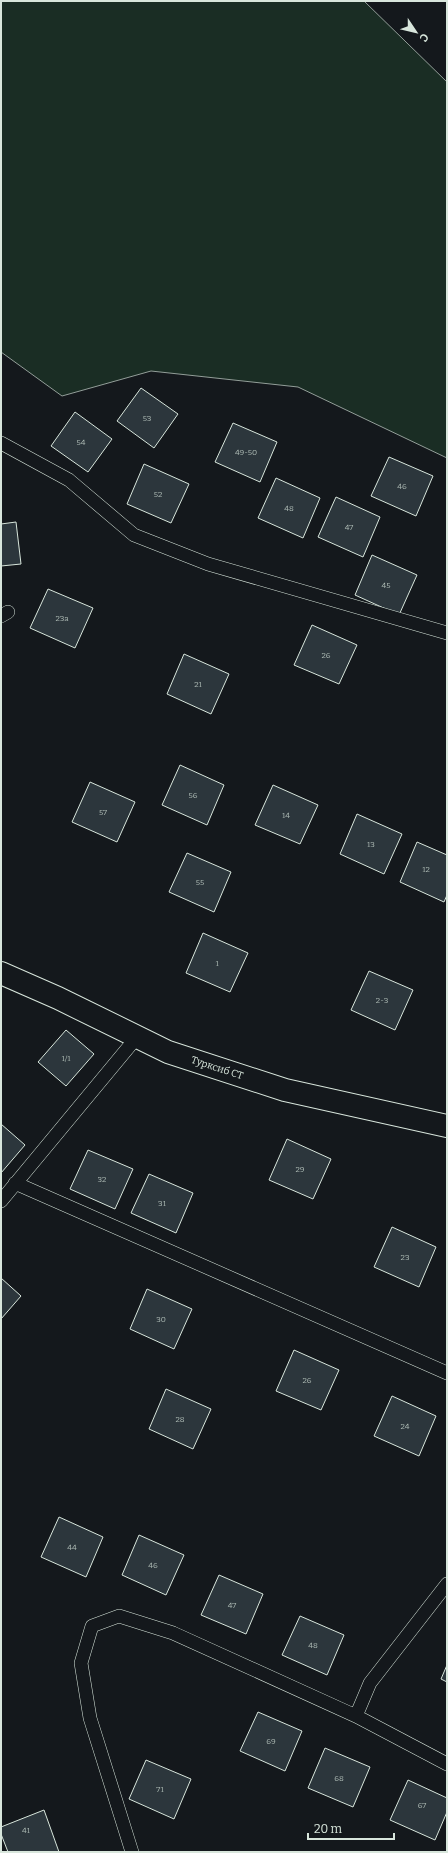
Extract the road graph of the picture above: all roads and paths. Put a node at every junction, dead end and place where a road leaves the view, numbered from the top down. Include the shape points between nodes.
1 (1, 443) edge
2 (447, 633) edge
3 (1, 973) edge
4 (137, 1037) junction
5 (447, 1126) edge
6 (15, 1183) junction
7 (1, 1201) edge
8 (447, 1373) edge
9 (447, 1584) edge
10 (356, 1716) junction
11 (447, 1764) edge
12 (132, 1852) edge

1 - 2 lane via 69,480 134,535 208,564
3 - 4 street, Турксиб СТ
4 - 5 street, Турксиб СТ via 168,1052 285,1090
4 - 6 lane
6 - 7 lane
6 - 8 lane
9 - 10 lane via 370,1683
10 - 11 lane
10 - 12 lane via 173,1633 119,1616 92,1626 81,1663 90,1718

